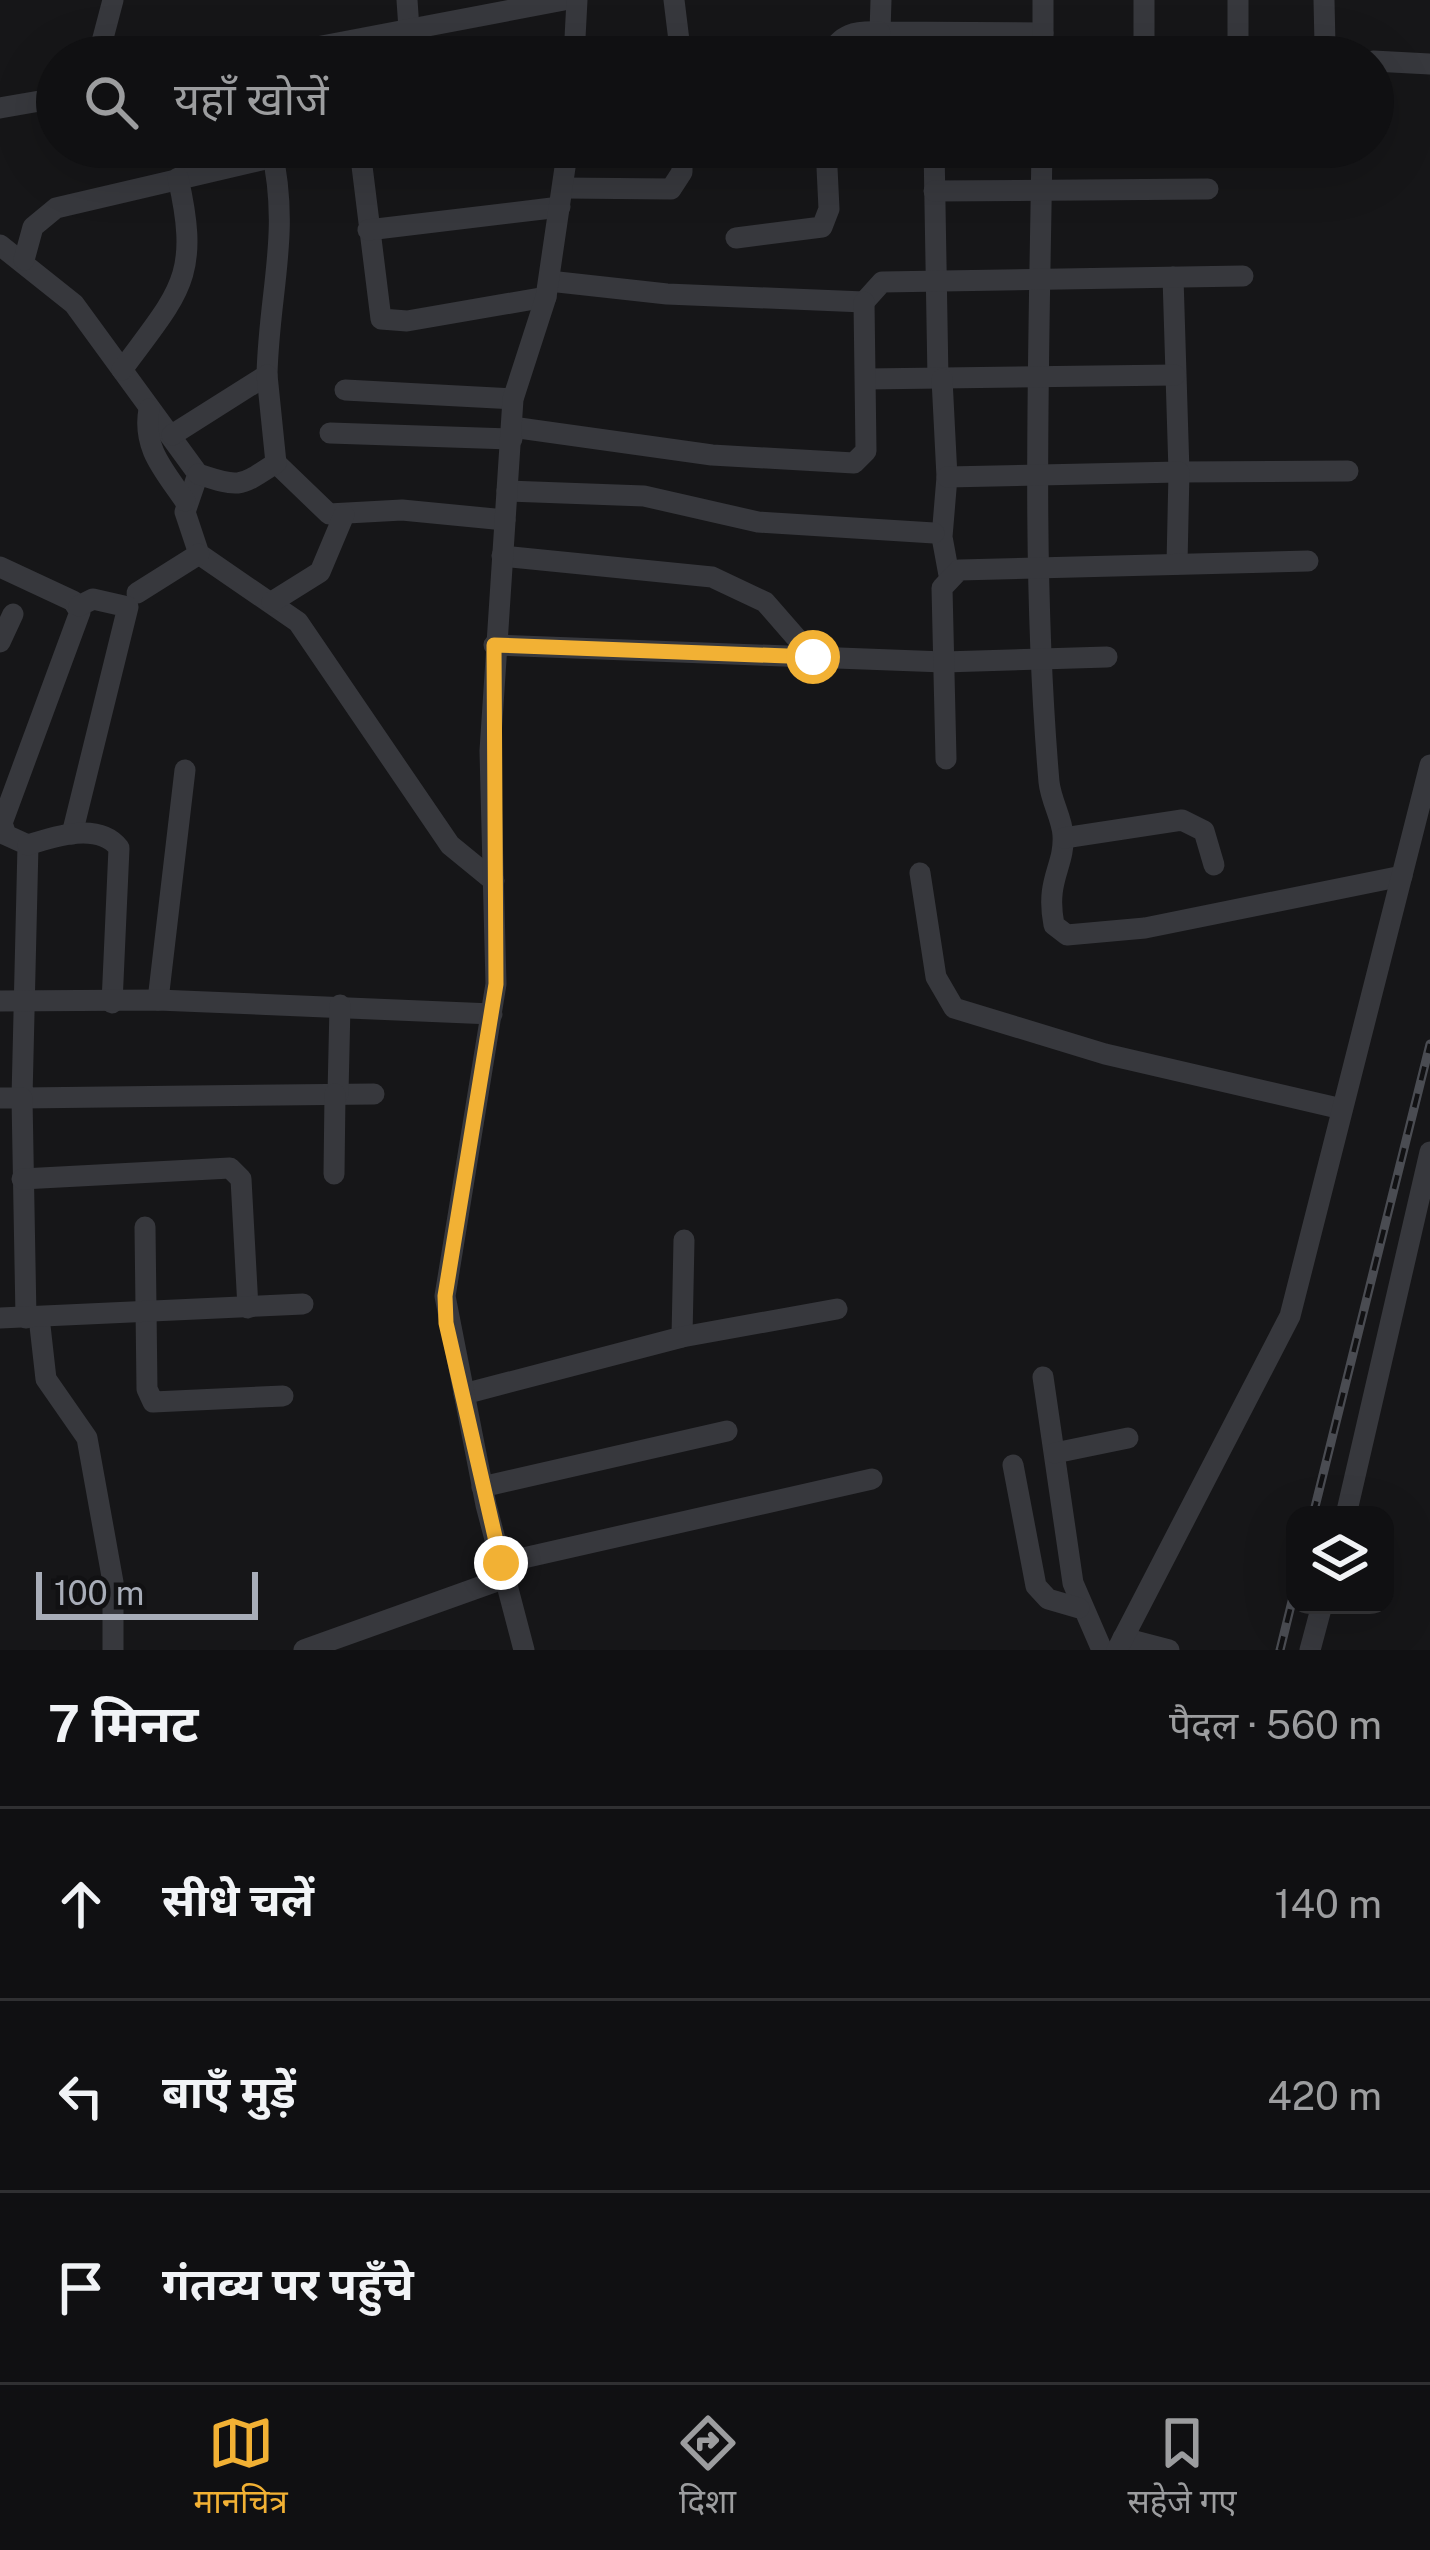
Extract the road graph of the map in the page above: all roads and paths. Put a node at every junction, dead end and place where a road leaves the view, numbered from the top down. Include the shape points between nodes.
1 (113, 0) edge
2 (407, 0) edge
3 (564, 0) edge
4 (577, 0) edge
5 (674, 0) edge
6 (881, 0) edge
7 (1043, 0) edge
8 (1144, 0) edge
9 (1238, 0) edge
10 (1324, 0) edge
11 (409, 29) junction
12 (880, 32) junction
13 (1043, 33) joint
14 (104, 36) edge
15 (373, 36) edge
16 (575, 36) edge
17 (678, 36) edge
18 (846, 36) edge
19 (1144, 36) edge
20 (1238, 36) edge
21 (1325, 36) edge
22 (1394, 63) edge
23 (1430, 64) edge
24 (36, 102) edge
25 (0, 108) edge
26 (215, 168) edge
27 (275, 168) edge
28 (369, 168) edge
29 (565, 168) edge
30 (682, 168) edge
31 (827, 168) edge
32 (934, 168) edge
33 (1041, 168) edge
34 (178, 178) junction
35 (1041, 186) junction
36 (1208, 189) dead end
37 (934, 191) junction
38 (561, 198) junction
39 (368, 230) junction
40 (736, 238) dead end
41 (0, 244) edge
42 (24, 260) junction
43 (1243, 276) dead end
44 (1173, 277) junction
45 (1040, 280) junction
46 (937, 284) junction
47 (547, 289) junction
48 (864, 302) junction
49 (122, 370) junction
50 (267, 375) junction
51 (1037, 375) junction
52 (1174, 375) junction
53 (866, 379) junction
54 (940, 379) junction
55 (345, 390) dead end
56 (513, 399) junction
57 (149, 409) junction
58 (330, 433) dead end
59 (512, 433) junction
60 (172, 435) junction
61 (275, 463) junction
62 (1348, 471) dead end
63 (1179, 472) junction
64 (199, 474) junction
65 (1039, 475) junction
66 (947, 477) junction
67 (508, 491) junction
68 (185, 501) junction
69 (344, 515) junction
70 (505, 520) junction
71 (934, 533) dead end
72 (199, 554) junction
73 (502, 556) junction
74 (1308, 561) dead end
75 (1177, 564) junction
76 (1041, 566) junction
77 (0, 567) edge
78 (950, 575) junction
79 (137, 593) dead end
80 (272, 602) junction
81 (79, 607) junction
82 (13, 614) dead end
83 (0, 642) edge
84 (494, 645) junction
85 (813, 657) junction
86 (1107, 657) dead end
87 (1043, 660) junction
88 (944, 662) junction
89 (946, 760) dead end
90 (1430, 765) edge
91 (185, 770) dead end
92 (72, 834) junction
93 (1064, 838) junction
94 (28, 845) junction
95 (1214, 865) dead end
96 (920, 873) dead end
97 (1402, 876) junction
98 (494, 881) junction
99 (158, 1000) junction
100 (11, 1001) edge
101 (112, 1003) junction
102 (340, 1005) junction
103 (492, 1014) junction
104 (336, 1094) junction
105 (374, 1094) dead end
106 (11, 1098) edge
107 (1342, 1109) junction
108 (1430, 1153) edge
109 (334, 1174) dead end
110 (15, 1186) edge
111 (145, 1227) dead end
112 (684, 1240) dead end
113 (303, 1304) dead end
114 (248, 1308) junction
115 (837, 1309) dead end
116 (148, 1313) junction
117 (32, 1317) junction
118 (0, 1318) edge
119 (682, 1336) junction
120 (1043, 1377) dead end
121 (464, 1394) junction
122 (283, 1396) dead end
123 (727, 1431) dead end
124 (1128, 1438) dead end
125 (1055, 1453) junction
126 (1013, 1465) dead end
127 (872, 1479) dead end
128 (482, 1487) junction
129 (1348, 1506) edge
130 (503, 1571) junction
131 (1079, 1608) junction
132 (1320, 1614) edge
133 (1120, 1644) edge
134 (112, 1650) edge
135 (304, 1650) edge
136 (524, 1650) edge
137 (1102, 1650) edge
138 (1169, 1650) edge
139 (1310, 1650) edge

1 - 14 street
2 - 11 street
3 - 11 street
4 - 16 street
5 - 17 street
6 - 12 street
7 - 13 street
8 - 19 street
9 - 20 street
10 - 21 street
11 - 15 street
12 - 13 street
12 - 18 street
22 - 23 street
24 - 25 street
26 - 34 street
27 - 50 street via 283,247 271,286
28 - 39 street
29 - 38 street
30 - 38 street via 671,189
31 - 40 street via 822,227
32 - 37 street
33 - 35 street
34 - 42 street via 46,213 33,226
34 - 49 street via 191,247 172,302
35 - 36 street
35 - 37 street
35 - 45 street
37 - 46 street
38 - 39 street
38 - 47 street
39 - 47 street via 376,298 390,323
41 - 42 street
42 - 49 street via 74,304
43 - 44 street
44 - 45 street
44 - 52 street
45 - 46 street
45 - 51 street
46 - 48 street via 882,282
46 - 54 street
47 - 48 street
47 - 56 street
48 - 53 street
49 - 57 street
50 - 60 street
50 - 61 street
51 - 52 street
51 - 54 street
51 - 65 street
52 - 63 street
53 - 54 street
53 - 59 street via 866,451 841,466
54 - 66 street
55 - 56 street
56 - 59 street
57 - 60 street
57 - 68 street via 149,449
58 - 59 street
59 - 67 street
60 - 64 street
61 - 64 street via 235,486
61 - 69 street via 329,514
62 - 63 street
63 - 65 street
63 - 75 street
64 - 68 street
65 - 66 street
65 - 76 street
66 - 78 street via 941,537
67 - 70 street
67 - 71 street via 644,496 758,522
68 - 72 street
69 - 70 street via 402,510
69 - 80 street via 320,572
70 - 73 street
72 - 79 street
72 - 80 street
73 - 84 street
73 - 85 street via 712,577 765,602
74 - 75 street
75 - 76 street
76 - 78 street
76 - 87 street
77 - 81 street
78 - 88 street via 942,588
80 - 98 street via 298,622 462,860
81 - 92 street via 93,599 128,607
81 - 94 street via 2,823 6,835
82 - 83 street
84 - 85 street
84 - 98 street
85 - 88 street
86 - 87 street
87 - 88 street
87 - 93 street via 1049,787
88 - 89 street
90 - 97 street
91 - 99 street
92 - 94 street
92 - 101 street via 110,837 119,848
93 - 95 street via 1182,820 1204,831
93 - 97 street via 1048,898 1054,925 1066,935 1145,928
94 - 100 street
96 - 107 street via 936,977 954,1008 1105,1054
97 - 107 street
98 - 103 street
99 - 101 street
99 - 102 street
100 - 101 street
100 - 106 street
102 - 103 street
102 - 104 street
103 - 121 street via 445,1296
104 - 105 street
104 - 106 street
104 - 109 street
106 - 110 street
107 - 133 street via 1290,1316
108 - 129 street
110 - 114 street via 230,1168 241,1179
110 - 117 street
111 - 116 street
112 - 119 street
113 - 114 street
114 - 116 street
115 - 119 street
116 - 117 street
116 - 122 street via 153,1402
117 - 118 street
117 - 134 street via 46,1379 87,1438 113,1582
119 - 121 street
120 - 125 street
121 - 128 street
123 - 128 street
124 - 125 street
125 - 131 street
126 - 131 street via 1036,1586 1048,1599
127 - 130 street
128 - 130 street
130 - 135 street
130 - 136 street
131 - 137 street
132 - 139 street
133 - 138 street

